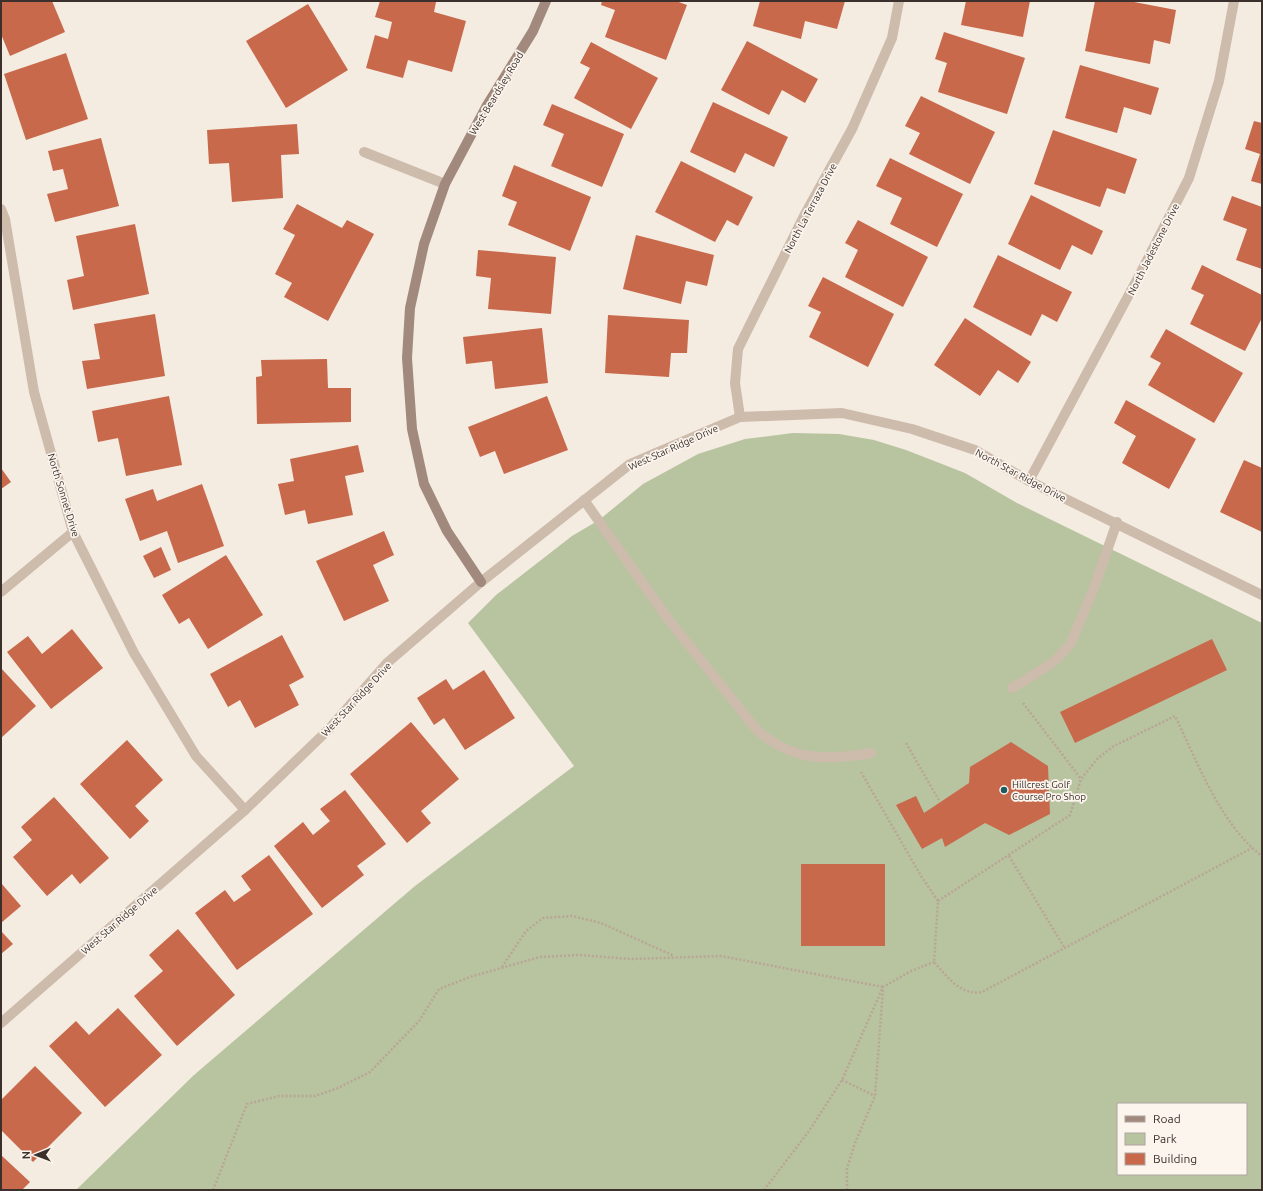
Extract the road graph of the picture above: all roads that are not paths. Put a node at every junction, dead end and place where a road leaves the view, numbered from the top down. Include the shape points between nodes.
1 (546, 1) edge
2 (899, 1) edge
3 (1234, 1) edge
4 (364, 152) dead end
5 (444, 184) junction
6 (2, 216) edge
7 (740, 418) junction
8 (1029, 481) junction
9 (584, 500) junction
10 (1117, 522) junction
11 (73, 532) junction
12 (480, 582) junction
13 (1, 592) edge
14 (1262, 594) edge
15 (1012, 688) road end
16 (871, 753) dead end
17 (245, 810) junction
18 (1, 1023) edge

1 - 5 street, West Beardsley Road via 533,31 486,107
2 - 7 street, North La Terraza Drive via 892,38 852,129 804,216 738,349 735,383
3 - 8 street, North Jadestone Drive via 1219,81 1189,178
4 - 5 street
5 - 12 street, West Beardsley Road via 424,244 410,308 407,358 412,429 424,484 447,531
6 - 11 street, North Sonnet Drive via 34,392
7 - 8 street, North Star Ridge Drive via 842,413 912,429 975,450
7 - 9 street, West Star Ridge Drive via 630,464
8 - 10 street, North Star Ridge Drive
9 - 12 street, West Star Ridge Drive
9 - 16 street via 668,619 756,729 767,738 801,755 826,758
10 - 14 street, North Star Ridge Drive
10 - 15 street via 1071,643 1057,659
11 - 13 street
11 - 17 street, North Sonnet Drive via 134,653 196,756
12 - 17 street, West Star Ridge Drive via 387,664 329,729
17 - 18 street, West Star Ridge Drive

